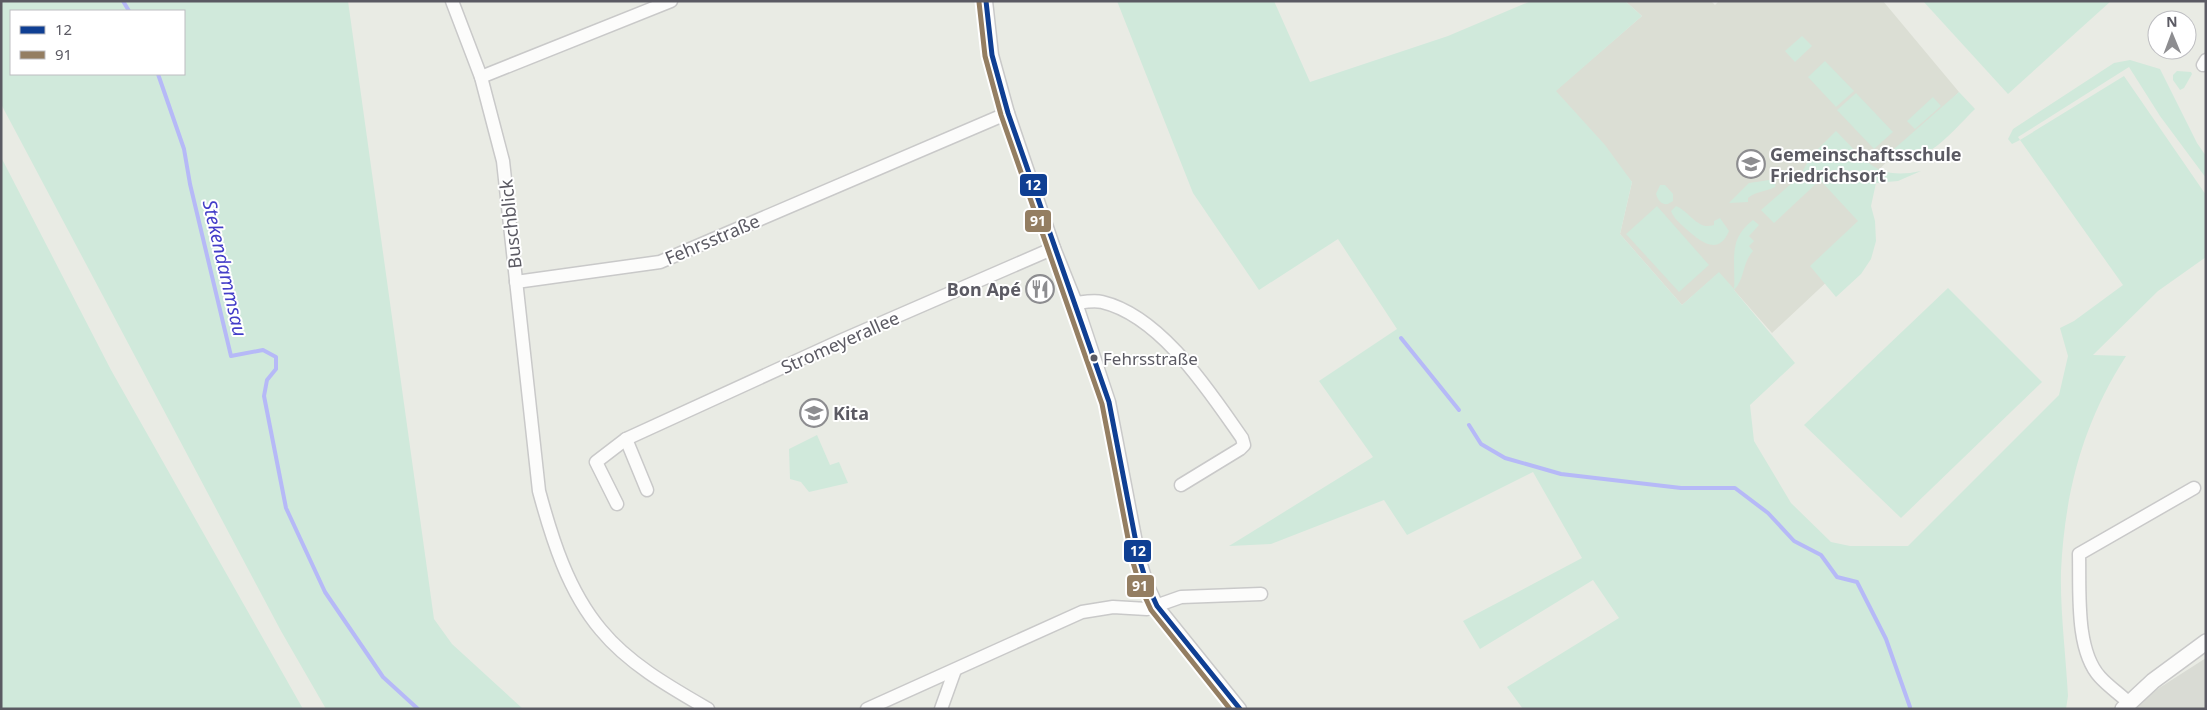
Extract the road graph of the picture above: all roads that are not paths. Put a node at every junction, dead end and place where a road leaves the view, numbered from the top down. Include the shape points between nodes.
1 (452, 1) edge
2 (671, 1) edge
3 (986, 1) edge
4 (482, 77) junction
5 (1008, 113) junction
6 (1054, 248) junction
7 (516, 282) junction
8 (1076, 303) junction
9 (626, 439) junction
10 (1181, 485) dead end
11 (2194, 488) dead end
12 (647, 490) dead end
13 (616, 504) dead end
14 (1261, 594) dead end
15 (1157, 606) junction
16 (2206, 642) edge
17 (955, 670) junction
18 (2126, 706) edge
19 (708, 709) edge
20 (867, 709) edge
21 (940, 709) edge
22 (1240, 709) edge

1 - 4 street, Buschblick
2 - 4 street
3 - 5 street via 992,55
4 - 7 street, Buschblick via 503,161
5 - 6 street
5 - 7 street, Fehrsstraße via 660,262
6 - 8 street
6 - 9 street, Stromeyerallee
7 - 19 street, Buschblick via 539,491 551,536 578,596 601,630 629,657 666,685
8 - 10 street via 1100,301 1126,310 1152,328 1200,378 1242,438 1244,445 1240,450
8 - 15 street via 1109,402 1139,558
9 - 12 street
9 - 13 street, Stromeyerallee via 596,462
11 - 18 street via 2079,554 2082,626 2088,658 2099,677
14 - 15 street via 1181,597
15 - 17 street via 1097,608 1082,612
15 - 22 street
16 - 18 street via 2153,681
17 - 20 street
17 - 21 street

